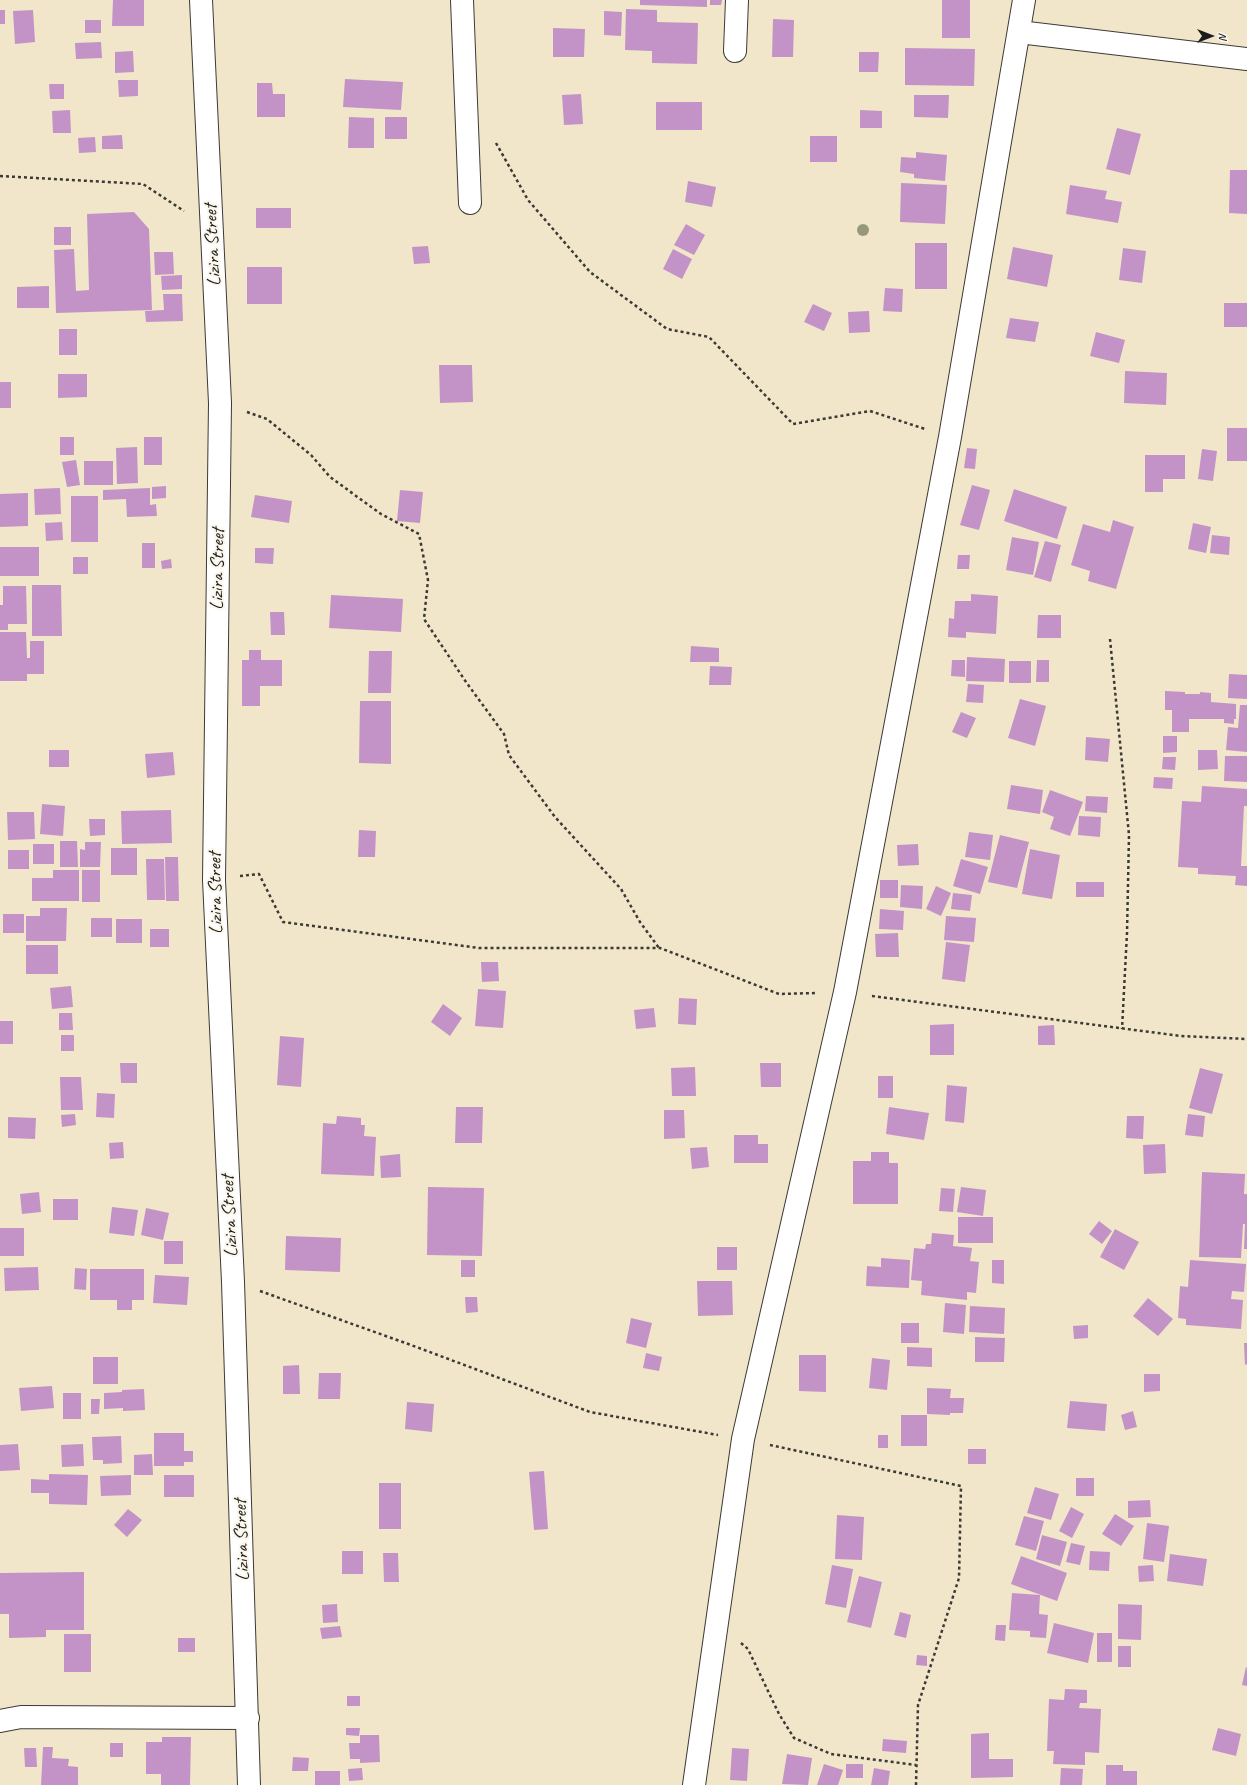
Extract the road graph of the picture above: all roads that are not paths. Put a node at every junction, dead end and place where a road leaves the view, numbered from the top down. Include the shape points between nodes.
1 (201, 0) edge
2 (462, 0) edge
3 (737, 0) edge
4 (1024, 0) edge
5 (1019, 32) junction
6 (735, 51) dead end
7 (1247, 59) edge
8 (470, 203) dead end
9 (248, 1718) junction
10 (0, 1721) edge
11 (249, 1785) edge
12 (694, 1785) edge

1 - 9 street, Lizira Street via 220,403 214,880 233,1282
2 - 8 street
3 - 6 street
4 - 5 street
5 - 7 street
5 - 12 street via 950,437 845,992 742,1439
9 - 10 street via 21,1717
9 - 11 street, Lizira Street

